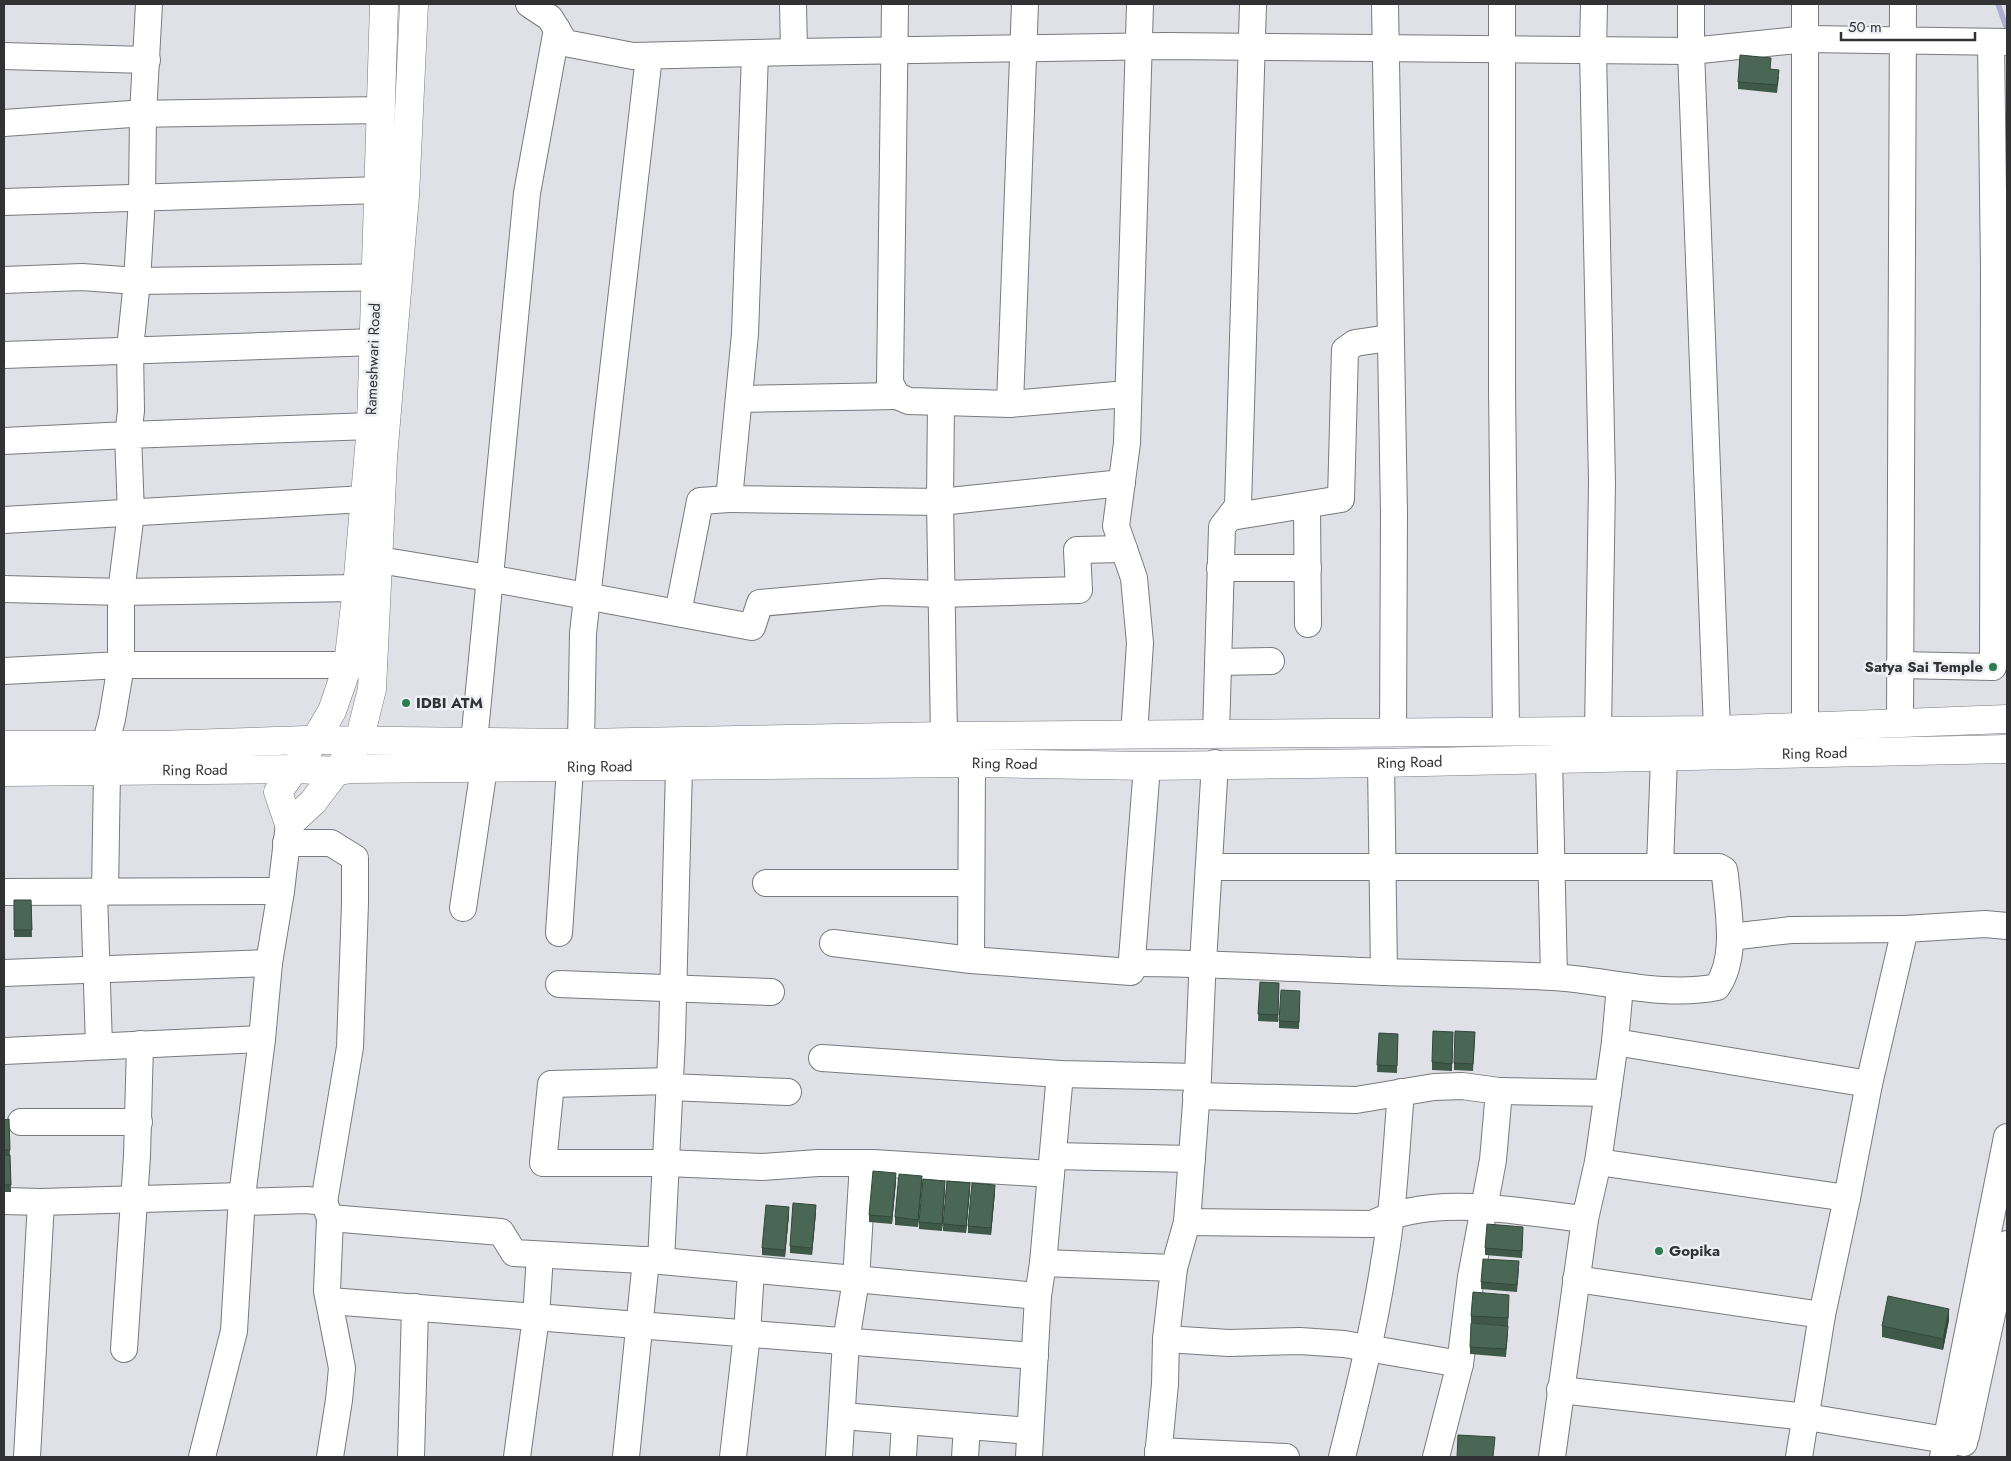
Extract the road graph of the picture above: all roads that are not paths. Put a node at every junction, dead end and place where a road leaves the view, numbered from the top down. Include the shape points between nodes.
1 (149, 4) edge
2 (384, 4) edge
3 (414, 4) edge
4 (793, 4) edge
5 (895, 4) edge
6 (1025, 4) edge
7 (1140, 4) edge
8 (1253, 4) edge
9 (1385, 4) edge
10 (1502, 4) edge
11 (1594, 4) edge
12 (1691, 4) edge
13 (1806, 4) edge
14 (1903, 4) edge
15 (544, 12) edge
16 (1806, 39) junction
17 (1902, 40) junction
18 (1999, 42) edge
19 (1139, 47) junction
20 (1252, 47) junction
21 (1384, 48) junction
22 (1024, 49) junction
23 (1502, 49) junction
24 (1593, 50) junction
25 (896, 51) junction
26 (1690, 51) junction
27 (794, 52) junction
28 (755, 54) junction
29 (4, 56) edge
30 (649, 56) junction
31 (147, 60) junction
32 (382, 110) junction
33 (143, 114) junction
34 (4, 123) edge
35 (380, 190) junction
36 (142, 198) junction
37 (4, 202) edge
38 (387, 277) junction
39 (4, 280) edge
40 (137, 281) junction
41 (1390, 338) junction
42 (375, 342) junction
43 (130, 349) junction
44 (4, 355) edge
45 (1127, 394) junction
46 (897, 396) junction
47 (739, 399) junction
48 (941, 402) junction
49 (1010, 404) junction
50 (370, 426) junction
51 (128, 435) junction
52 (4, 441) edge
53 (1122, 482) junction
54 (729, 499) junction
55 (372, 500) junction
56 (940, 502) junction
57 (1307, 505) junction
58 (131, 514) junction
59 (1231, 517) junction
60 (4, 520) edge
61 (1124, 548) junction
62 (379, 560) junction
63 (1220, 568) junction
64 (1308, 568) junction
65 (489, 578) junction
66 (357, 588) junction
67 (4, 589) edge
68 (121, 592) junction
69 (941, 594) junction
70 (588, 596) junction
71 (678, 613) junction
72 (1308, 624) dead end
73 (1271, 661) dead end
74 (1218, 662) junction
75 (121, 665) junction
76 (348, 665) junction
77 (1899, 665) junction
78 (2000, 666) edge
79 (4, 671) edge
80 (2007, 719) edge
81 (1900, 724) junction
82 (1805, 727) junction
83 (1716, 730) junction
84 (1506, 731) junction
85 (1598, 732) junction
86 (1392, 733) junction
87 (1216, 734) junction
88 (1134, 735) junction
89 (944, 736) junction
90 (315, 740) junction
91 (359, 741) junction
92 (474, 742) junction
93 (581, 743) junction
94 (4, 745) edge
95 (2007, 749) edge
96 (1664, 757) junction
97 (106, 758) junction
98 (1549, 759) junction
99 (972, 763) junction
100 (1216, 763) junction
101 (1381, 763) junction
102 (1147, 766) junction
103 (678, 767) junction
104 (484, 768) junction
105 (570, 768) junction
106 (295, 769) junction
107 (338, 771) junction
108 (4, 772) edge
109 (288, 833) junction
110 (1552, 866) junction
111 (1660, 866) junction
112 (1209, 867) junction
113 (1383, 868) junction
114 (766, 883) dead end
115 (971, 883) junction
116 (282, 891) junction
117 (4, 892) edge
118 (99, 892) junction
119 (464, 908) dead end
120 (2007, 926) edge
121 (1905, 929) junction
122 (559, 933) dead end
123 (1730, 937) junction
124 (833, 943) dead end
125 (971, 960) junction
126 (269, 963) junction
127 (1132, 963) junction
128 (1203, 963) junction
129 (97, 970) junction
130 (1384, 972) junction
131 (4, 973) edge
132 (1554, 977) junction
133 (559, 984) dead end
134 (1620, 986) junction
135 (673, 987) junction
136 (771, 992) dead end
137 (262, 1039) junction
138 (1615, 1042) junction
139 (140, 1044) junction
140 (100, 1046) junction
141 (4, 1051) edge
142 (822, 1058) dead end
143 (1060, 1074) junction
144 (670, 1084) junction
145 (1869, 1084) junction
146 (1197, 1086) junction
147 (1499, 1091) junction
148 (788, 1092) dead end
149 (1400, 1092) junction
150 (1608, 1093) junction
151 (21, 1122) dead end
152 (139, 1122) junction
153 (2006, 1153) edge
154 (1192, 1159) junction
155 (1598, 1162) junction
156 (666, 1163) junction
157 (863, 1163) junction
158 (1052, 1165) junction
159 (1847, 1198) junction
160 (242, 1199) junction
161 (133, 1200) junction
162 (4, 1201) edge
163 (41, 1202) junction
164 (1484, 1208) junction
165 (327, 1210) junction
166 (1391, 1215) junction
167 (1585, 1219) junction
168 (1187, 1222) junction
169 (2007, 1244) edge
170 (540, 1255) junction
171 (654, 1261) junction
172 (1043, 1263) junction
173 (1174, 1268) junction
174 (751, 1270) junction
175 (1576, 1279) junction
176 (856, 1280) junction
177 (1038, 1296) junction
178 (330, 1301) junction
179 (415, 1307) junction
180 (1822, 1315) junction
181 (536, 1317) junction
182 (641, 1325) junction
183 (747, 1334) junction
184 (1166, 1339) junction
185 (846, 1341) junction
186 (1368, 1348) junction
187 (124, 1349) dead end
188 (1035, 1356) junction
189 (1460, 1364) junction
190 (1560, 1390) junction
191 (842, 1416) junction
192 (1806, 1417) junction
193 (905, 1422) junction
194 (966, 1427) junction
195 (1030, 1431) junction
196 (1954, 1449) edge
197 (1158, 1454) edge
198 (1247, 1456) edge
199 (27, 1457) edge
200 (202, 1457) edge
201 (330, 1457) edge
202 (412, 1457) edge
203 (517, 1457) edge
204 (626, 1457) edge
205 (733, 1457) edge
206 (839, 1457) edge
207 (903, 1457) edge
208 (964, 1457) edge
209 (1029, 1457) edge
210 (1286, 1457) edge
211 (1342, 1457) edge
212 (1436, 1457) edge
213 (1552, 1457) edge
214 (1799, 1457) edge

1 - 31 street
2 - 32 main road, Rameshwari Road
3 - 38 main road via 409,130
4 - 27 street
5 - 25 street
6 - 22 street
7 - 19 street
8 - 20 street
9 - 21 street
10 - 23 street
11 - 24 street
12 - 26 street
13 - 16 street
14 - 17 street
15 - 30 street via 565,43
15 - 65 street
16 - 17 street
16 - 26 street
16 - 82 street
17 - 18 street
17 - 77 street
18 - 78 street via 1994,298
19 - 20 street
19 - 22 street
19 - 45 street
20 - 21 street
20 - 59 street via 1238,506
21 - 23 street
21 - 41 street
22 - 25 street
22 - 49 street
23 - 24 street
23 - 84 street
24 - 26 street
24 - 85 street via 1602,482
25 - 27 street
25 - 46 street via 890,383
26 - 83 street
27 - 28 street
28 - 30 street
28 - 47 street via 745,334
29 - 31 street
30 - 70 street
31 - 33 street
32 - 33 street
32 - 35 main road, Rameshwari Road
33 - 34 street
33 - 36 street
35 - 36 street
35 - 38 main road, Rameshwari Road
36 - 37 street
36 - 40 street
38 - 40 street
38 - 42 main road, Rameshwari Road
38 - 55 main road
39 - 40 street via 82,277
40 - 43 street
41 - 57 street via 1355,343 1345,350 1341,499
41 - 86 street via 1394,513
42 - 43 street
42 - 50 main road, Rameshwari Road
43 - 44 street
43 - 51 street
45 - 49 street
45 - 53 street via 1127,443
46 - 47 street
46 - 48 street via 909,401
47 - 54 street
48 - 49 street
48 - 56 street
50 - 51 street
50 - 55 main road, Rameshwari Road
51 - 52 street
51 - 58 street
53 - 56 street
53 - 61 street via 1116,526
54 - 56 street
54 - 71 street via 700,501
55 - 58 street
55 - 62 main road
55 - 66 main road, Rameshwari Road
56 - 69 street
57 - 59 street
57 - 64 street
58 - 60 street
58 - 68 street
59 - 63 street via 1222,527
61 - 69 street via 1077,550 1078,590
61 - 88 street via 1134,578 1140,643
62 - 65 street
62 - 91 main road via 372,689
63 - 64 street
63 - 74 street
64 - 72 street
65 - 70 street
65 - 92 street
66 - 68 street
66 - 76 main road, Rameshwari Road
67 - 68 street
68 - 75 street
69 - 71 street via 865,593 760,603 752,627
69 - 89 street
70 - 71 street
70 - 93 street via 583,633
73 - 74 street
74 - 87 street
75 - 76 street
75 - 79 street
75 - 97 street
76 - 90 main road, Rameshwari Road via 332,711
77 - 78 street
77 - 81 street
80 - 81 main road, Ring Road
81 - 82 main road, Ring Road
82 - 83 main road, Ring Road
83 - 85 main road, Ring Road
84 - 85 main road, Ring Road
84 - 86 main road, Ring Road
86 - 87 main road, Ring Road
87 - 88 main road, Ring Road
88 - 89 main road, Ring Road
89 - 93 main road, Ring Road
90 - 91 main road, Ring Road
90 - 97 main road, Ring Road
90 - 106 main road, Rameshwari Road
91 - 92 main road, Ring Road
91 - 107 main road
92 - 93 main road, Ring Road
94 - 97 main road, Ring Road
95 - 96 main road, Ring Road
96 - 98 main road, Ring Road
96 - 111 street
97 - 106 main road, Ring Road
97 - 108 main road, Ring Road
97 - 118 street
98 - 101 main road, Ring Road
98 - 110 street
99 - 102 main road, Ring Road
99 - 103 main road, Ring Road
99 - 115 street
100 - 101 main road, Ring Road
100 - 102 main road, Ring Road
100 - 112 street
101 - 113 street
102 - 127 street
103 - 105 main road, Ring Road
103 - 135 street
104 - 105 main road, Ring Road
104 - 107 main road, Ring Road
104 - 119 street
105 - 122 street
106 - 107 main road, Ring Road
106 - 109 main road, Rameshwari Road via 277,795
107 - 109 main road
109 - 116 street
109 - 165 street via 331,843 355,858 350,1047
110 - 111 street
110 - 113 street
110 - 132 street
111 - 123 street via 1719,867 1724,870
112 - 113 street
112 - 128 street
113 - 130 street
114 - 115 street
115 - 125 street
116 - 118 street
116 - 126 street
117 - 118 street
118 - 129 street
120 - 121 street via 1984,924
121 - 123 street via 1791,930
121 - 145 street
123 - 134 street via 1724,977 1717,987 1704,990
124 - 125 street
125 - 127 street via 1131,972
126 - 129 street
126 - 137 street
127 - 128 street
128 - 130 street
128 - 146 street
129 - 131 street
129 - 140 street
130 - 132 street
132 - 134 street
133 - 135 street
134 - 138 street
135 - 136 street
135 - 144 street
137 - 139 street
137 - 160 street
138 - 145 street
138 - 150 street
139 - 140 street
139 - 152 street
140 - 141 street
142 - 143 street
143 - 146 street
143 - 158 street
144 - 148 street
144 - 156 street
144 - 156 street via 551,1084 543,1163
145 - 159 street
146 - 149 street via 1356,1100
146 - 154 street
147 - 149 street via 1462,1086
147 - 150 street
147 - 164 street via 1493,1160
149 - 166 street
150 - 155 street
151 - 152 street
152 - 161 street
153 - 196 street
154 - 158 street
154 - 168 street
155 - 159 street
155 - 167 street
156 - 157 street via 762,1167
156 - 171 street
157 - 158 street
157 - 176 street
158 - 172 street
159 - 180 street
160 - 161 street
160 - 165 street via 307,1200
160 - 200 street via 234,1330
161 - 163 street
161 - 187 street
162 - 163 street
163 - 199 street
164 - 166 street via 1418,1208
164 - 167 street
164 - 189 street
165 - 170 street via 502,1232 514,1253
165 - 178 street via 327,1291
166 - 168 street via 1372,1224
166 - 186 street
167 - 175 street
168 - 173 street
169 - 196 street
170 - 171 street
170 - 181 street
171 - 174 street
171 - 182 street
172 - 173 street
172 - 177 street
173 - 184 street
174 - 176 street
174 - 183 street
175 - 180 street
175 - 190 street
176 - 177 street
176 - 185 street
177 - 188 street
178 - 179 street
178 - 201 street via 342,1368
179 - 181 street
179 - 202 street
180 - 192 street
181 - 182 street
181 - 203 street
182 - 183 street
182 - 204 street
183 - 185 street
183 - 205 street
184 - 186 street via 1229,1343 1300,1341
184 - 197 street
185 - 188 street
185 - 191 street
186 - 189 street
186 - 211 street
188 - 195 street
189 - 212 street
190 - 192 street
190 - 213 street
191 - 193 street
191 - 206 street
192 - 196 street
192 - 214 street
193 - 194 street
193 - 207 street
194 - 195 street
194 - 208 street
195 - 209 street
197 - 198 street
198 - 210 street

